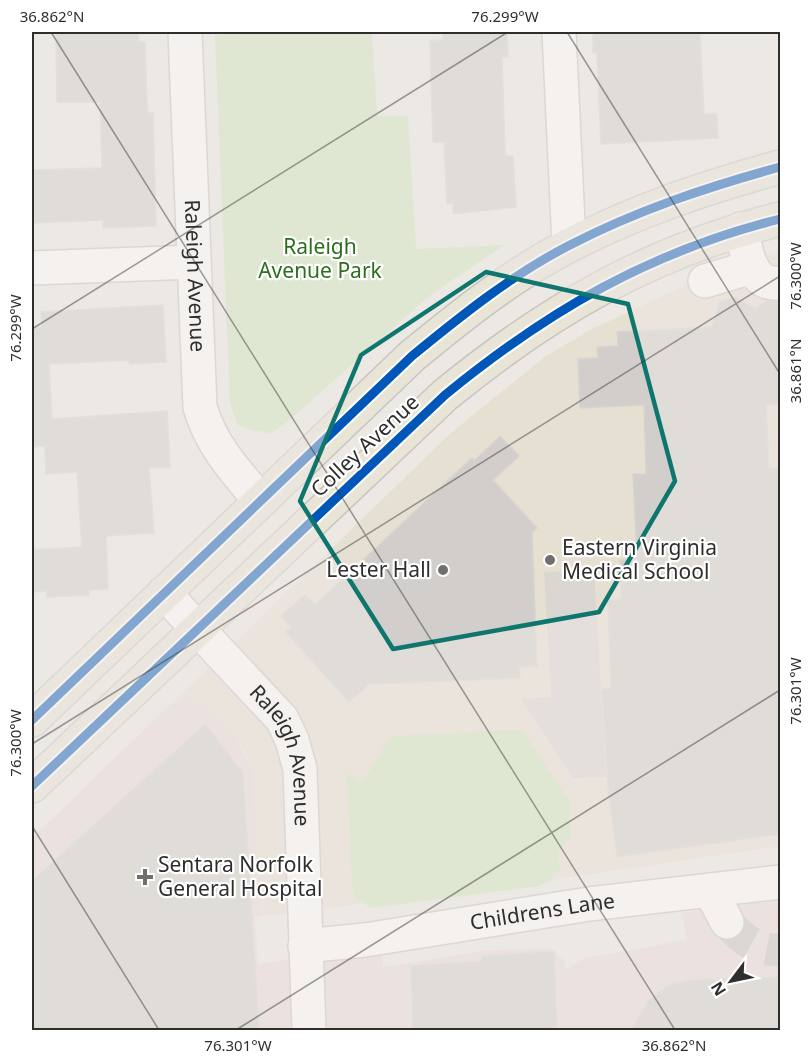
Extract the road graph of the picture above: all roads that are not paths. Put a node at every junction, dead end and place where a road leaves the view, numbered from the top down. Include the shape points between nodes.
1 (185, 32) edge
2 (559, 32) edge
3 (780, 167) edge
4 (780, 219) edge
5 (741, 230) junction
6 (569, 245) junction
7 (194, 262) junction
8 (752, 267) junction
9 (32, 268) edge
10 (705, 281) dead end
11 (780, 283) edge
12 (260, 500) junction
13 (164, 593) junction
14 (198, 629) junction
15 (32, 720) edge
16 (32, 786) edge
17 (780, 882) edge
18 (710, 890) junction
19 (727, 922) tunnel mouth
20 (305, 946) junction
21 (309, 1030) edge

1 - 7 street, Raleigh Avenue
2 - 6 street
3 - 6 main road, Colley Avenue via 645,209
4 - 5 main road, Colley Avenue
5 - 8 street
5 - 14 main road, Colley Avenue via 671,253 609,284 548,318 489,359 445,395
6 - 12 main road, Colley Avenue via 466,311 412,356
7 - 9 street
7 - 12 street, Raleigh Avenue via 200,407 207,431 220,452
8 - 10 street
8 - 11 street via 761,280
12 - 13 main road, Colley Avenue
13 - 14 street, Raleigh Avenue
13 - 15 main road, Colley Avenue
14 - 16 main road, Colley Avenue
14 - 20 street, Raleigh Avenue via 282,719 292,740 300,769
17 - 18 street, Childrens Lane
18 - 19 street
18 - 20 street, Childrens Lane
20 - 21 street, Raleigh Avenue

